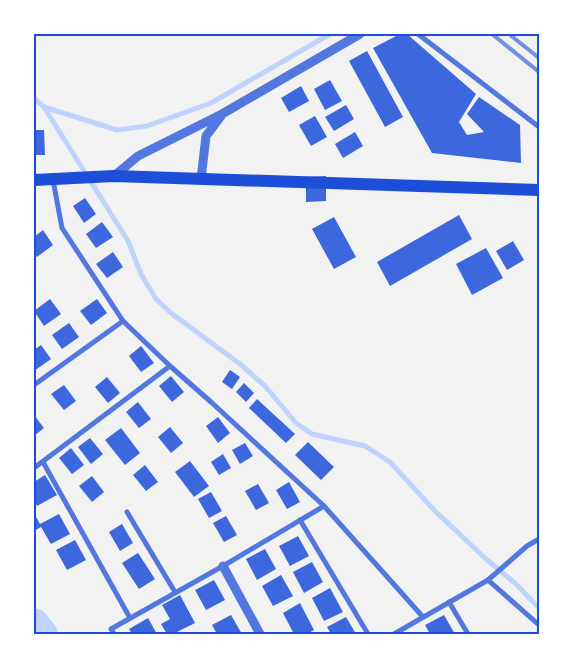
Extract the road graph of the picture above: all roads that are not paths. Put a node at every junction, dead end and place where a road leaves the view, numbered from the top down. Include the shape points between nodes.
1 (360, 34) edge
2 (418, 34) edge
3 (222, 114) junction
4 (539, 127) edge
5 (114, 176) junction
6 (53, 179) junction
7 (201, 179) junction
8 (34, 180) edge
9 (539, 190) edge
10 (123, 321) junction
11 (170, 366) junction
12 (34, 385) edge
13 (43, 462) junction
14 (34, 468) edge
15 (324, 506) junction
16 (127, 512) dead end
17 (300, 520) junction
18 (539, 539) edge
19 (223, 566) junction
20 (488, 580) junction
21 (175, 592) junction
22 (449, 602) junction
23 (423, 617) junction
24 (130, 618) junction
25 (539, 625) edge
26 (114, 634) edge
27 (260, 634) edge
28 (368, 634) edge
29 (394, 634) edge
30 (468, 634) edge

1 - 3 street
2 - 4 street
3 - 5 street via 138,156
3 - 7 street via 206,136
5 - 6 main road
5 - 7 main road
6 - 8 main road
6 - 10 street via 62,228
7 - 9 main road
10 - 11 street
10 - 12 street
11 - 13 street
11 - 15 street
13 - 14 street
13 - 24 street
15 - 17 street
15 - 23 street
16 - 21 street
17 - 19 street
17 - 28 street
18 - 20 street
19 - 21 street
19 - 27 street
20 - 22 street
20 - 25 street
21 - 24 street
22 - 23 street
22 - 30 street
23 - 29 street
24 - 26 street via 111,629

